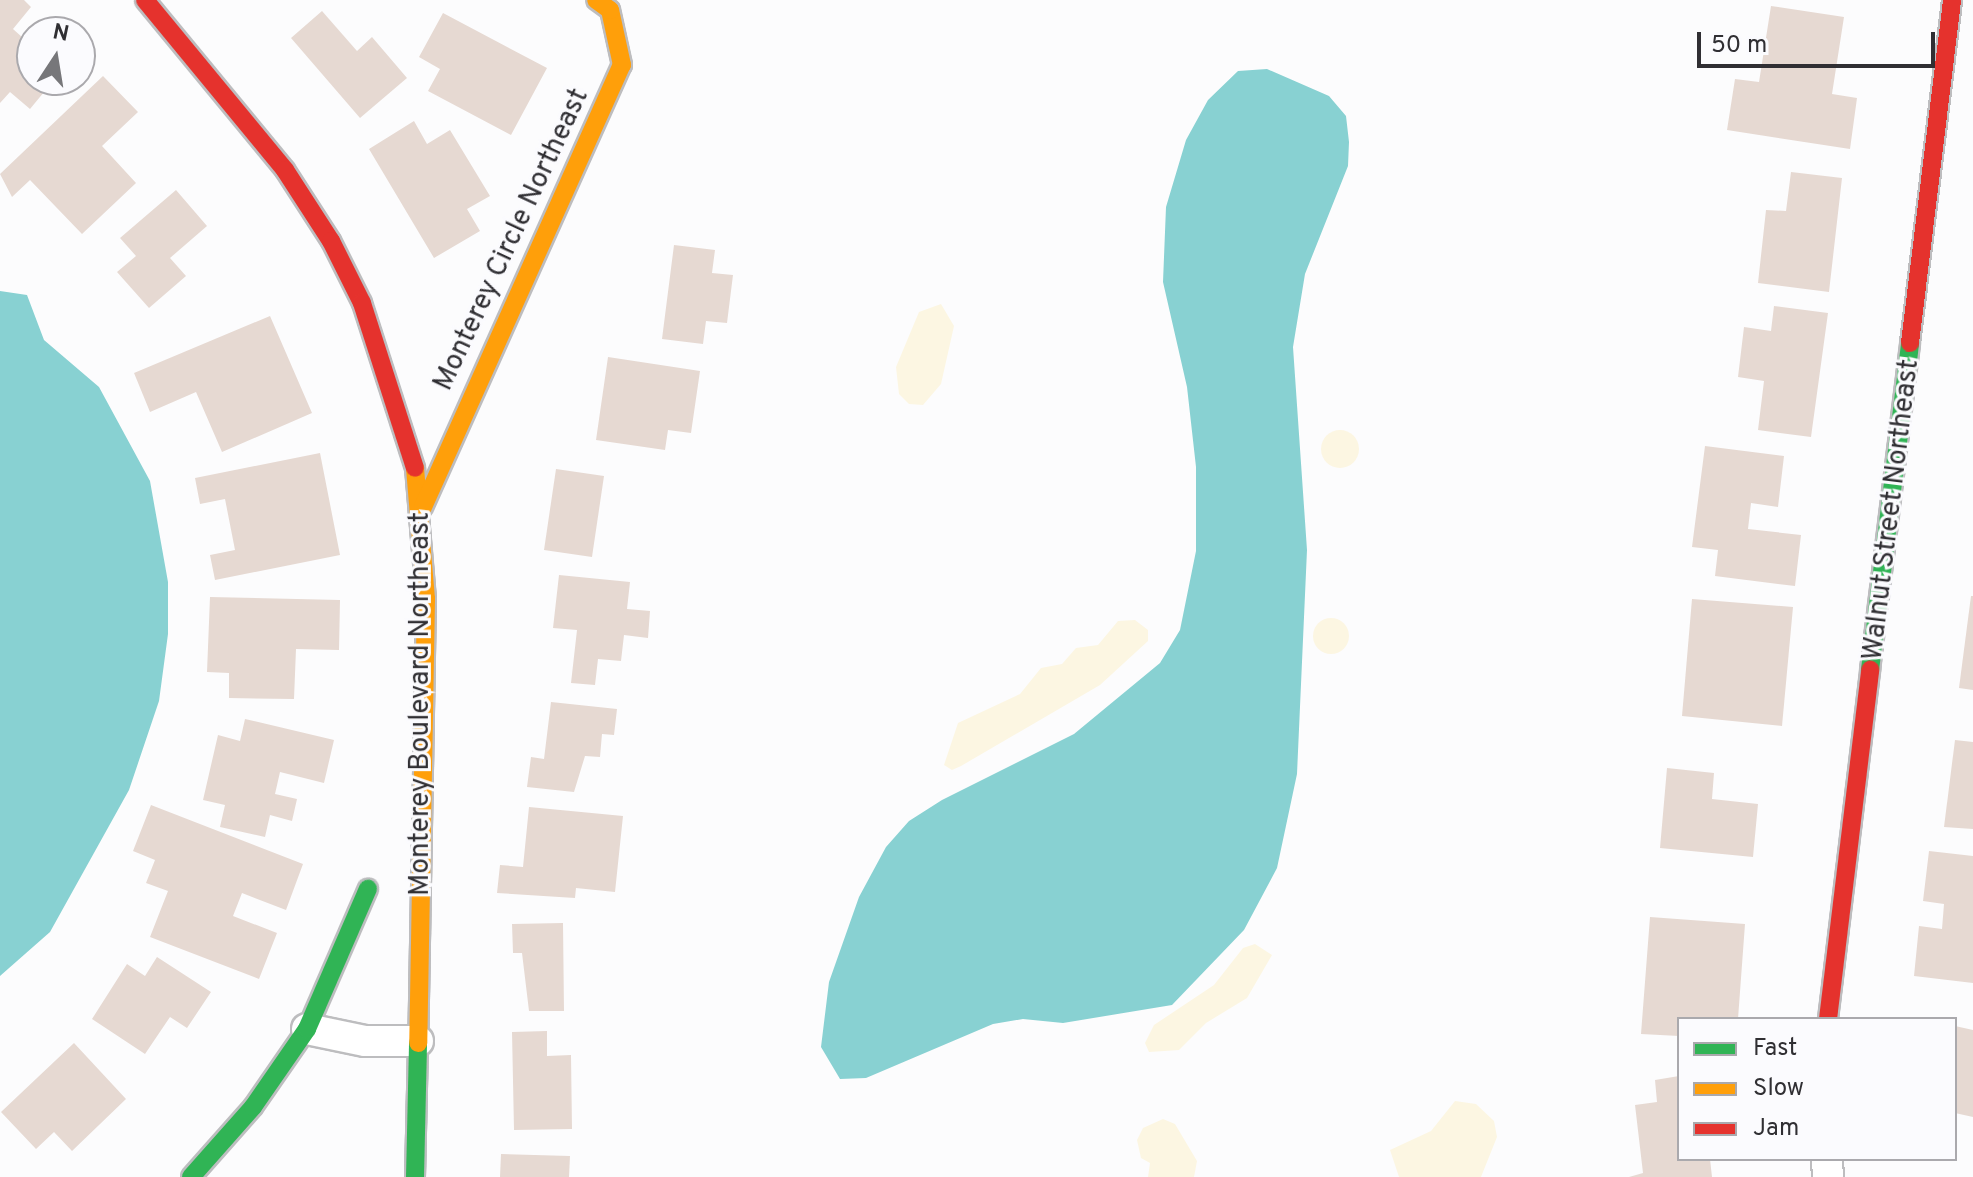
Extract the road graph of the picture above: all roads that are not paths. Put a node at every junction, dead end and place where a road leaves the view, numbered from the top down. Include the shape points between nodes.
1 (145, 0) edge
2 (596, 0) edge
3 (1952, 0) edge
4 (423, 507) junction
5 (368, 889) dead end
6 (1828, 1017) edge
7 (307, 1029) junction
8 (418, 1041) junction
9 (191, 1177) edge
10 (415, 1177) edge

1 - 4 street, Monterey Boulevard Northeast via 285,170 331,241 399,398
2 - 4 street, Monterey Circle Northeast via 616,24 622,65
3 - 6 street, Walnut Street Northeast
4 - 8 street, Monterey Boulevard Northeast
5 - 7 street, Monterey Boulevard Northeast
7 - 8 street via 365,1041
7 - 9 street, Monterey Boulevard Northeast via 253,1107
8 - 10 street, Monterey Boulevard Northeast

